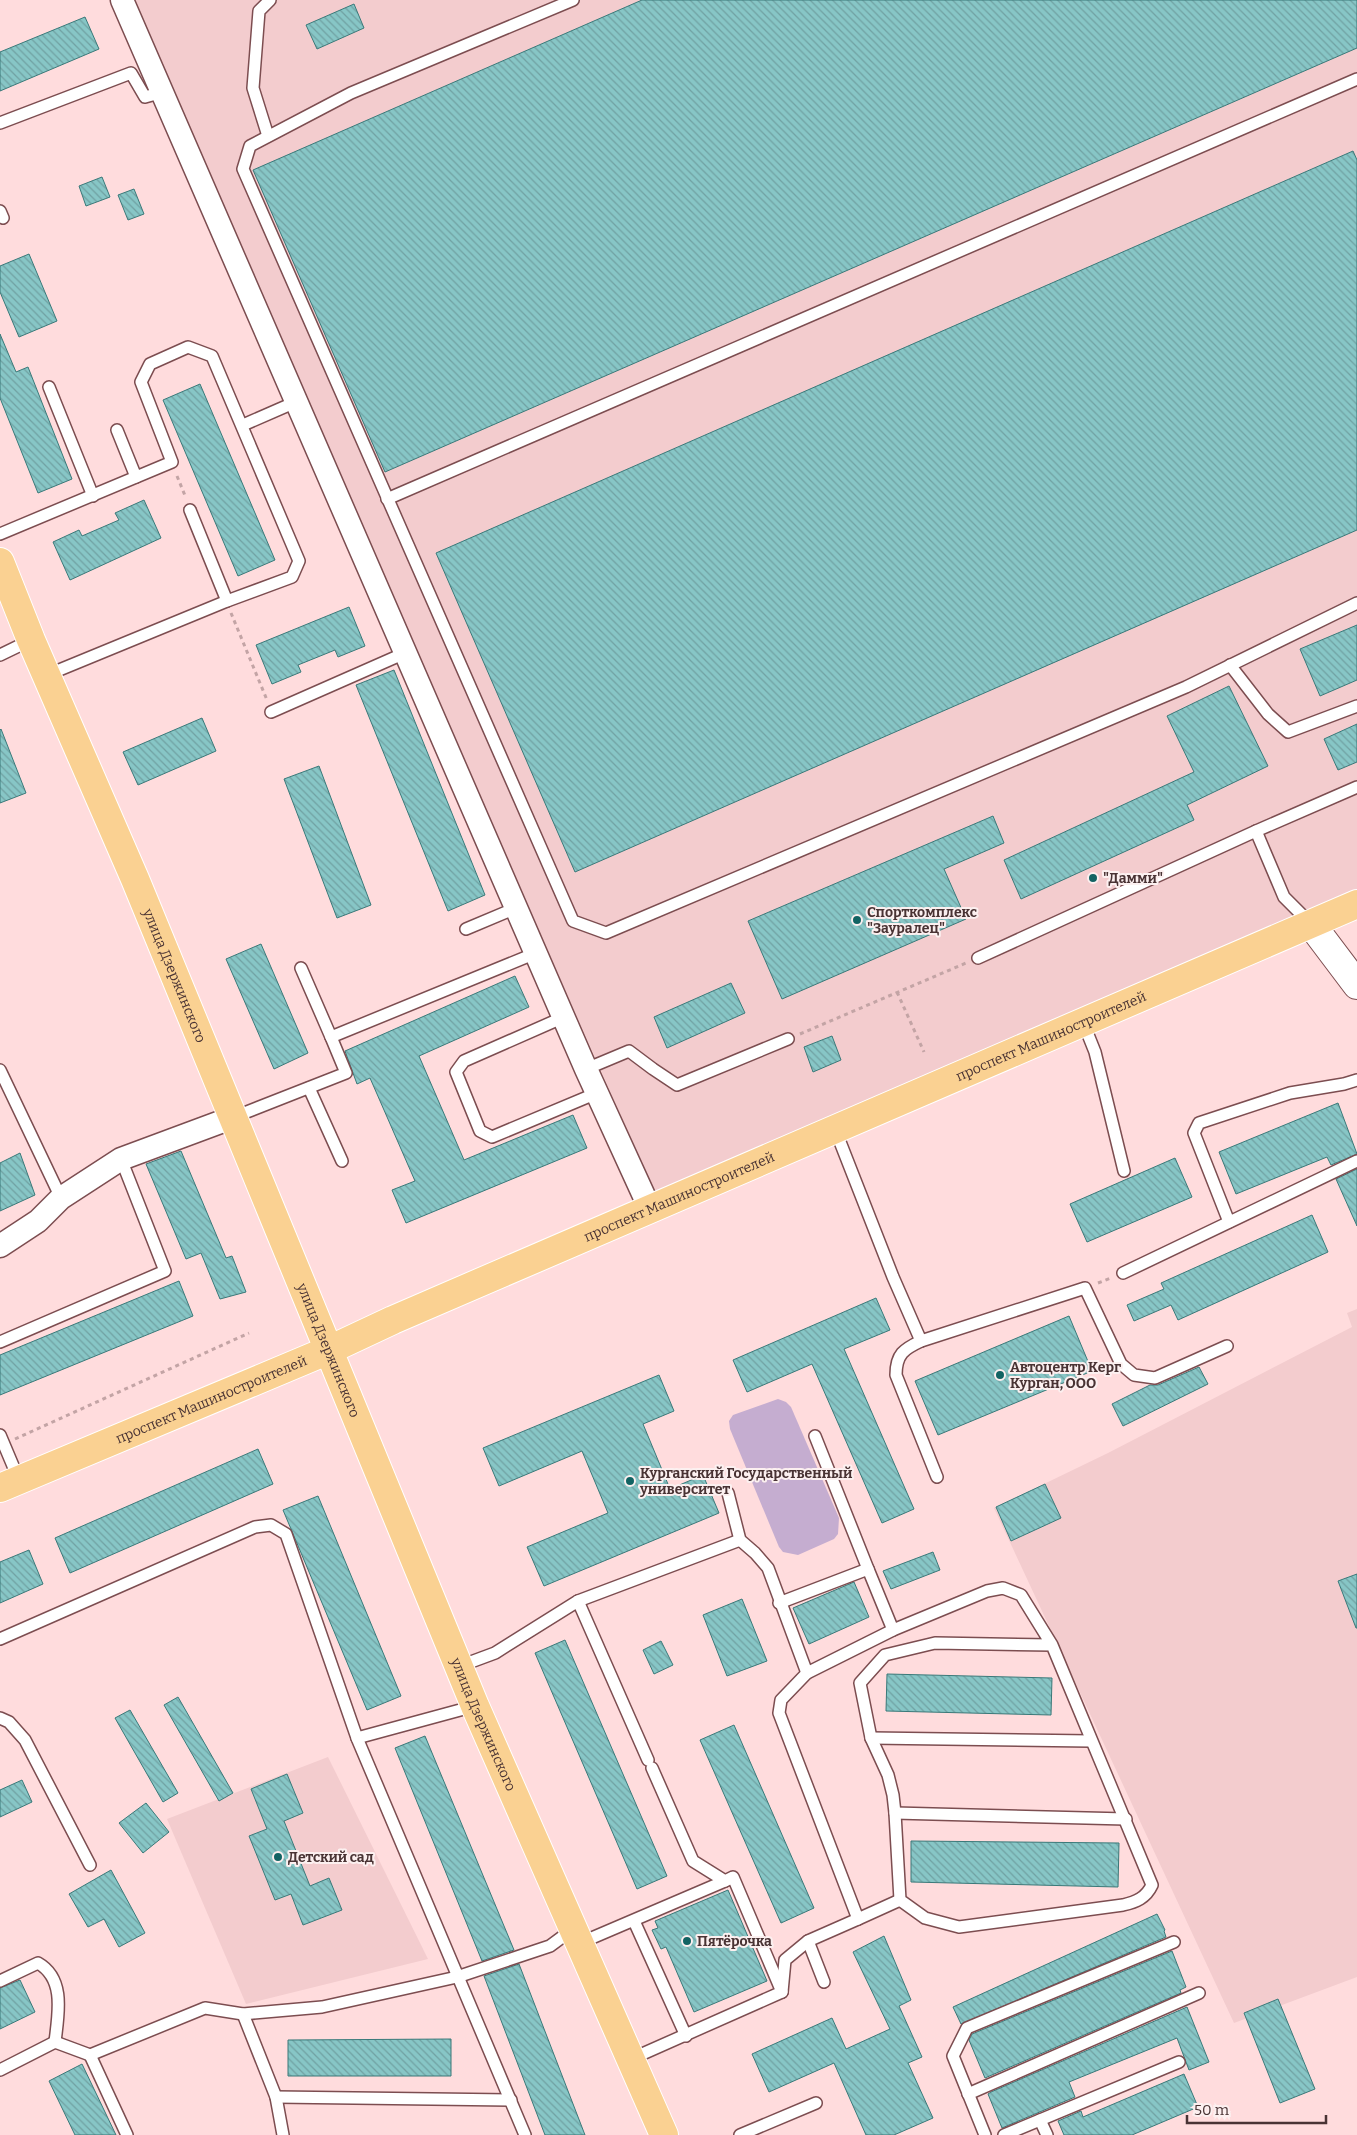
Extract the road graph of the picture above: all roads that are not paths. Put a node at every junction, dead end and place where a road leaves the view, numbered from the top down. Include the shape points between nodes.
1 (122, 0) edge
2 (270, 0) edge
3 (573, 0) edge
4 (1357, 78) edge
5 (163, 92) junction
6 (0, 123) edge
7 (268, 136) junction
8 (49, 387) dead end
9 (298, 402) junction
10 (242, 425) junction
11 (118, 430) dead end
12 (136, 477) junction
13 (93, 496) junction
14 (388, 499) junction
15 (190, 510) road end
16 (0, 534) edge
17 (0, 562) edge
18 (226, 601) junction
19 (1357, 602) edge
20 (31, 640) junction
21 (405, 654) junction
22 (0, 655) edge
23 (1230, 665) junction
24 (47, 675) junction
25 (1357, 706) edge
26 (271, 712) road end
27 (1357, 787) edge
28 (1256, 831) junction
29 (1357, 904) edge
30 (516, 908) junction
31 (1311, 924) junction
32 (466, 929) dead end
33 (536, 953) junction
34 (978, 958) road end
35 (301, 968) dead end
36 (1357, 985) edge
37 (564, 1017) junction
38 (1083, 1022) junction
39 (331, 1037) junction
40 (788, 1038) road end
41 (586, 1069) junction
42 (0, 1070) edge
43 (1357, 1080) edge
44 (309, 1088) junction
45 (597, 1093) junction
46 (234, 1117) junction
47 (836, 1129) junction
48 (121, 1159) junction
49 (342, 1160) dead end
50 (1357, 1161) edge
51 (1124, 1171) dead end
52 (61, 1198) junction
53 (650, 1208) junction
54 (1229, 1222) junction
55 (0, 1246) edge
56 (1123, 1273) road end
57 (921, 1341) junction
58 (0, 1342) edge
59 (1227, 1346) dead end
60 (329, 1350) junction
61 (816, 1436) dead end
62 (2, 1440) edge
63 (937, 1477) dead end
64 (9, 1484) edge
65 (728, 1493) dead end
66 (740, 1540) junction
67 (868, 1569) junction
68 (578, 1601) junction
69 (779, 1603) junction
70 (893, 1630) junction
71 (0, 1639) edge
72 (1052, 1645) junction
73 (460, 1666) junction
74 (807, 1673) junction
75 (475, 1706) junction
76 (0, 1718) edge
77 (357, 1738) junction
78 (872, 1738) junction
79 (1091, 1741) junction
80 (895, 1813) junction
81 (1126, 1818) junction
82 (90, 1865) dead end
83 (725, 1881) junction
84 (900, 1900) junction
85 (858, 1919) junction
86 (634, 1921) junction
87 (576, 1936) junction
88 (808, 1941) junction
89 (1174, 1942) dead end
90 (457, 1976) junction
91 (0, 1981) edge
92 (824, 1982) dead end
93 (782, 1992) junction
94 (1199, 1993) dead end
95 (243, 2014) junction
96 (686, 2036) junction
97 (55, 2042) junction
98 (90, 2055) junction
99 (631, 2058) junction
100 (1179, 2062) dead end
101 (0, 2070) edge
102 (968, 2094) junction
103 (276, 2097) junction
104 (511, 2100) junction
105 (816, 2103) dead end
106 (1040, 2120) junction
107 (127, 2135) edge
108 (283, 2135) edge
109 (526, 2135) edge
110 (664, 2135) edge
111 (740, 2135) edge
112 (985, 2135) edge
113 (1004, 2135) edge
114 (1046, 2135) edge

1 - 5 street
2 - 7 lane via 258,11 253,88
3 - 7 lane via 351,93
4 - 14 lane
5 - 6 lane via 144,96 131,73
5 - 9 street
7 - 14 lane via 250,146 242,169
8 - 13 lane
9 - 10 lane
9 - 21 street
10 - 12 lane via 212,356 188,347 150,364 141,382 172,462
10 - 18 lane via 299,561 292,577
11 - 12 lane
12 - 13 lane
13 - 16 lane
14 - 23 lane via 573,921 606,932 1186,687
15 - 18 lane
17 - 20 main road, улица Дзержинского
18 - 24 lane
19 - 23 lane
20 - 22 lane
20 - 24 main road, улица Дзержинского
21 - 26 lane
21 - 30 street
23 - 25 lane via 1268,714 1288,732
24 - 46 main road, улица Дзержинского
27 - 28 lane
28 - 31 lane via 1284,897
28 - 34 lane
29 - 31 main road, проспект Машиностроителей
30 - 32 lane
30 - 33 street
31 - 36 street
31 - 38 main road, проспект Машиностроителей
33 - 37 street
33 - 39 lane
35 - 39 lane
37 - 41 street
37 - 45 lane via 464,1061 456,1072 480,1132 492,1138
38 - 47 main road, проспект Машиностроителей
38 - 51 lane via 1094,1052
39 - 44 lane via 346,1074
40 - 41 lane via 678,1085 629,1050
41 - 45 street
42 - 52 lane
43 - 54 lane via 1290,1093 1199,1123 1194,1133
44 - 46 lane
44 - 49 lane
45 - 53 street
46 - 48 street
46 - 60 main road, улица Дзержинского
47 - 53 main road, проспект Машиностроителей
47 - 57 lane
48 - 52 street
48 - 58 lane via 165,1271
50 - 54 lane
52 - 55 street via 38,1221
53 - 60 main road, проспект Машиностроителей
54 - 56 lane
57 - 59 lane via 1085,1288 1121,1364 1134,1375 1154,1378
57 - 63 lane via 905,1348 896,1362 896,1375
60 - 64 main road, проспект Машиностроителей
60 - 73 main road, улица Дзержинского
61 - 67 lane
62 - 64 lane
65 - 66 lane
66 - 68 lane
66 - 69 lane via 768,1568
67 - 69 lane
67 - 70 lane
68 - 73 lane via 495,1653
68 - 83 lane via 693,1861
69 - 74 lane
70 - 72 lane via 987,1591 1003,1588 1021,1595
70 - 74 lane
71 - 77 lane via 255,1527 271,1525 286,1534
72 - 78 lane via 935,1643 884,1656 860,1683
72 - 79 lane
73 - 75 main road, улица Дзержинского
74 - 85 lane via 781,1700 779,1713
75 - 77 lane
75 - 87 main road, улица Дзержинского
76 - 82 lane via 9,1722 25,1740
77 - 90 lane
78 - 79 lane
78 - 80 lane via 888,1775
79 - 81 lane
80 - 81 lane
80 - 84 lane
81 - 84 lane via 1152,1885 1148,1894 1132,1903 958,1927 925,1918
83 - 86 lane
83 - 93 lane via 733,1877
84 - 85 lane
85 - 88 lane
86 - 87 lane
86 - 96 lane
87 - 90 lane
87 - 99 main road, улица Дзержинского
88 - 92 lane
88 - 93 lane via 785,1960
89 - 102 lane via 967,2028 953,2056
90 - 95 lane via 322,2007
90 - 104 lane
91 - 97 lane via 38,1963 47,1968 53,1978 59,2004
93 - 96 lane
94 - 102 lane
95 - 98 lane via 205,2008
95 - 103 lane
96 - 99 lane
97 - 98 lane
97 - 101 lane
98 - 107 lane
99 - 110 main road, улица Дзержинского
100 - 106 lane
102 - 112 lane
103 - 104 lane
103 - 108 lane
104 - 109 lane
105 - 111 lane
106 - 113 lane
106 - 114 lane

